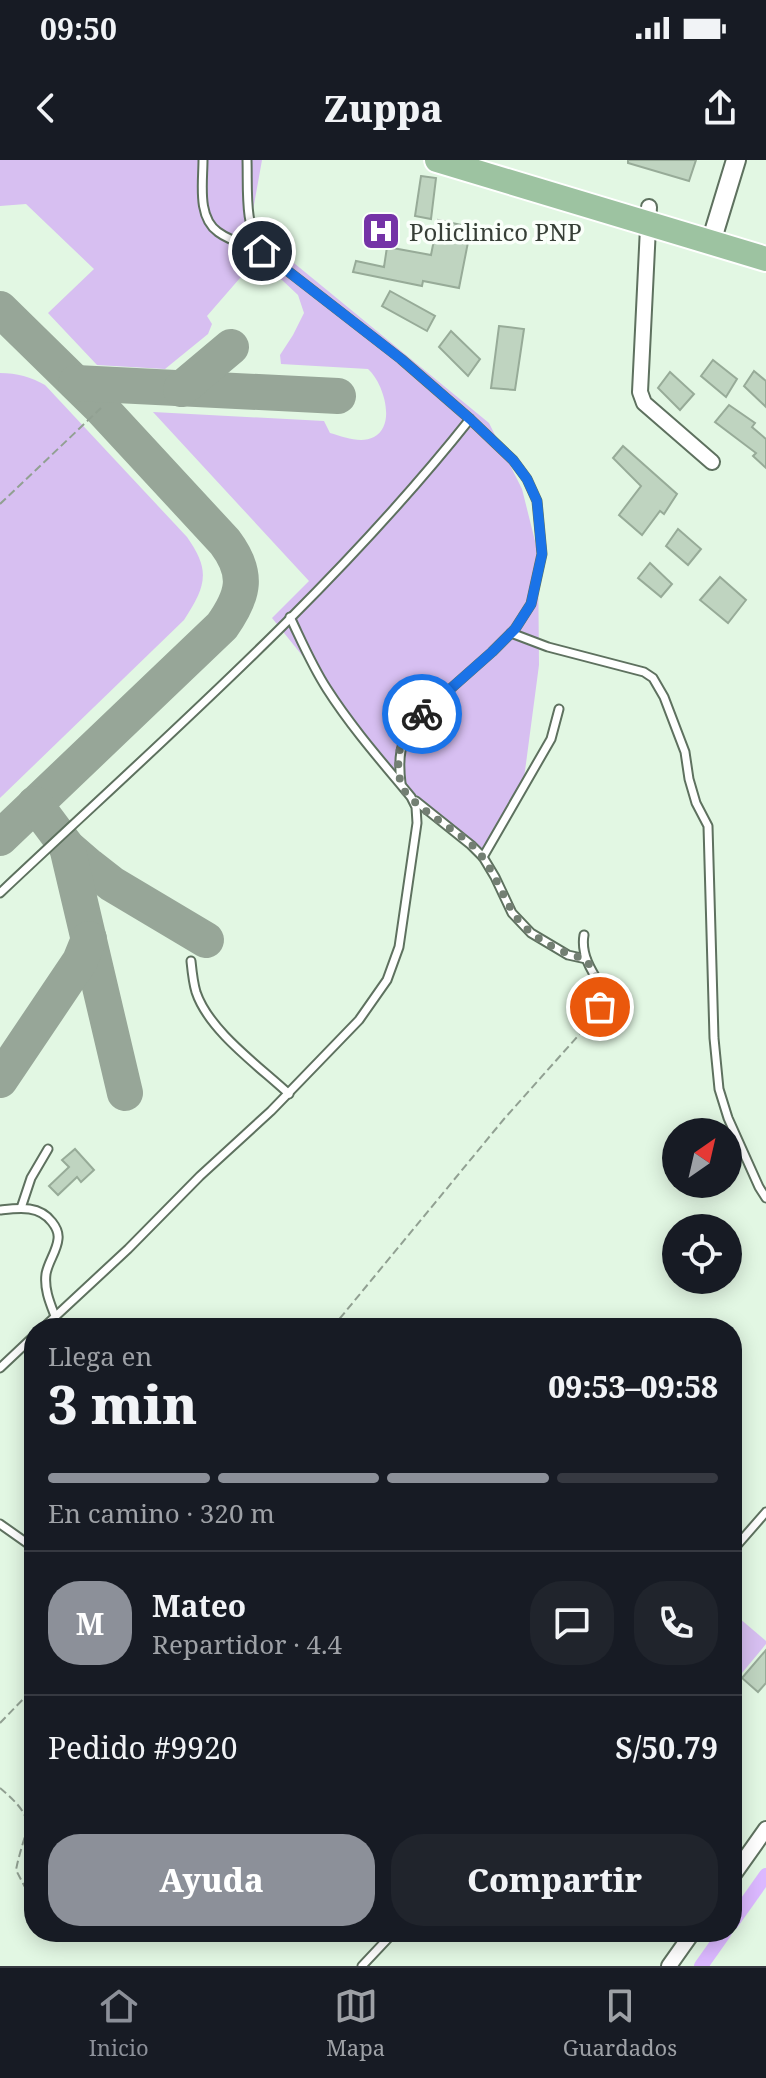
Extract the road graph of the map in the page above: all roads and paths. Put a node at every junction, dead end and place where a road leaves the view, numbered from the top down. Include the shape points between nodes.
1 (203, 160) edge
2 (437, 160) edge
3 (494, 160) edge
4 (736, 160) edge
5 (244, 161) edge
6 (649, 216) junction
7 (713, 235) junction
8 (766, 242) edge
9 (262, 251) junction
10 (766, 259) edge
11 (101, 408) dead end
12 (470, 419) junction
13 (712, 462) dead end
14 (0, 504) edge
15 (290, 617) junction
16 (511, 633) junction
17 (559, 709) dead end
18 (401, 785) junction
19 (411, 797) junction
20 (483, 857) junction
21 (0, 893) edge
22 (584, 935) dead end
23 (586, 959) junction
24 (191, 961) dead end
25 (591, 1021) joint
26 (289, 1094) junction
27 (48, 1149) dead end
28 (766, 1198) edge
29 (21, 1208) junction
30 (0, 1210) edge
31 (55, 1316) joint
32 (340, 1318) edge
33 (24, 1345) edge
34 (0, 1368) edge
35 (766, 1512) edge
36 (0, 1524) edge
37 (742, 1540) edge
38 (24, 1541) edge
39 (24, 1698) edge
40 (0, 1723) edge
41 (0, 1788) edge
42 (24, 1812) edge
43 (766, 1829) edge
44 (24, 1838) edge
45 (742, 1863) edge
46 (24, 1885) edge
47 (385, 1942) edge
48 (686, 1942) edge
49 (362, 1966) edge
50 (669, 1966) edge

1 - 9 lane via 207,220 217,232
2 - 6 main road
3 - 6 main road
4 - 7 street
5 - 9 lane via 250,218
6 - 7 main road
6 - 13 street via 640,392 644,403
7 - 8 main road
7 - 10 main road
9 - 12 lane
11 - 14 path
12 - 15 lane
12 - 16 lane via 513,460 537,501 542,554 531,604
15 - 18 lane via 326,688
15 - 21 lane
16 - 18 lane via 413,722 399,753
16 - 28 lane via 644,672 664,697 708,826 719,1089
17 - 20 lane via 551,739
18 - 19 lane
19 - 20 lane
19 - 26 lane via 417,823 394,964 359,1020
20 - 23 lane via 512,913 531,933 568,955
22 - 23 lane
23 - 25 lane via 606,994
24 - 26 lane via 196,993 212,1021
25 - 32 path
26 - 31 lane
27 - 29 lane
29 - 30 lane
29 - 31 lane via 50,1218 58,1232 45,1279
33 - 34 lane
35 - 37 lane
36 - 38 lane
39 - 40 path
41 - 42 path
43 - 45 street
44 - 46 path via 16,1870
47 - 49 lane
48 - 50 street

